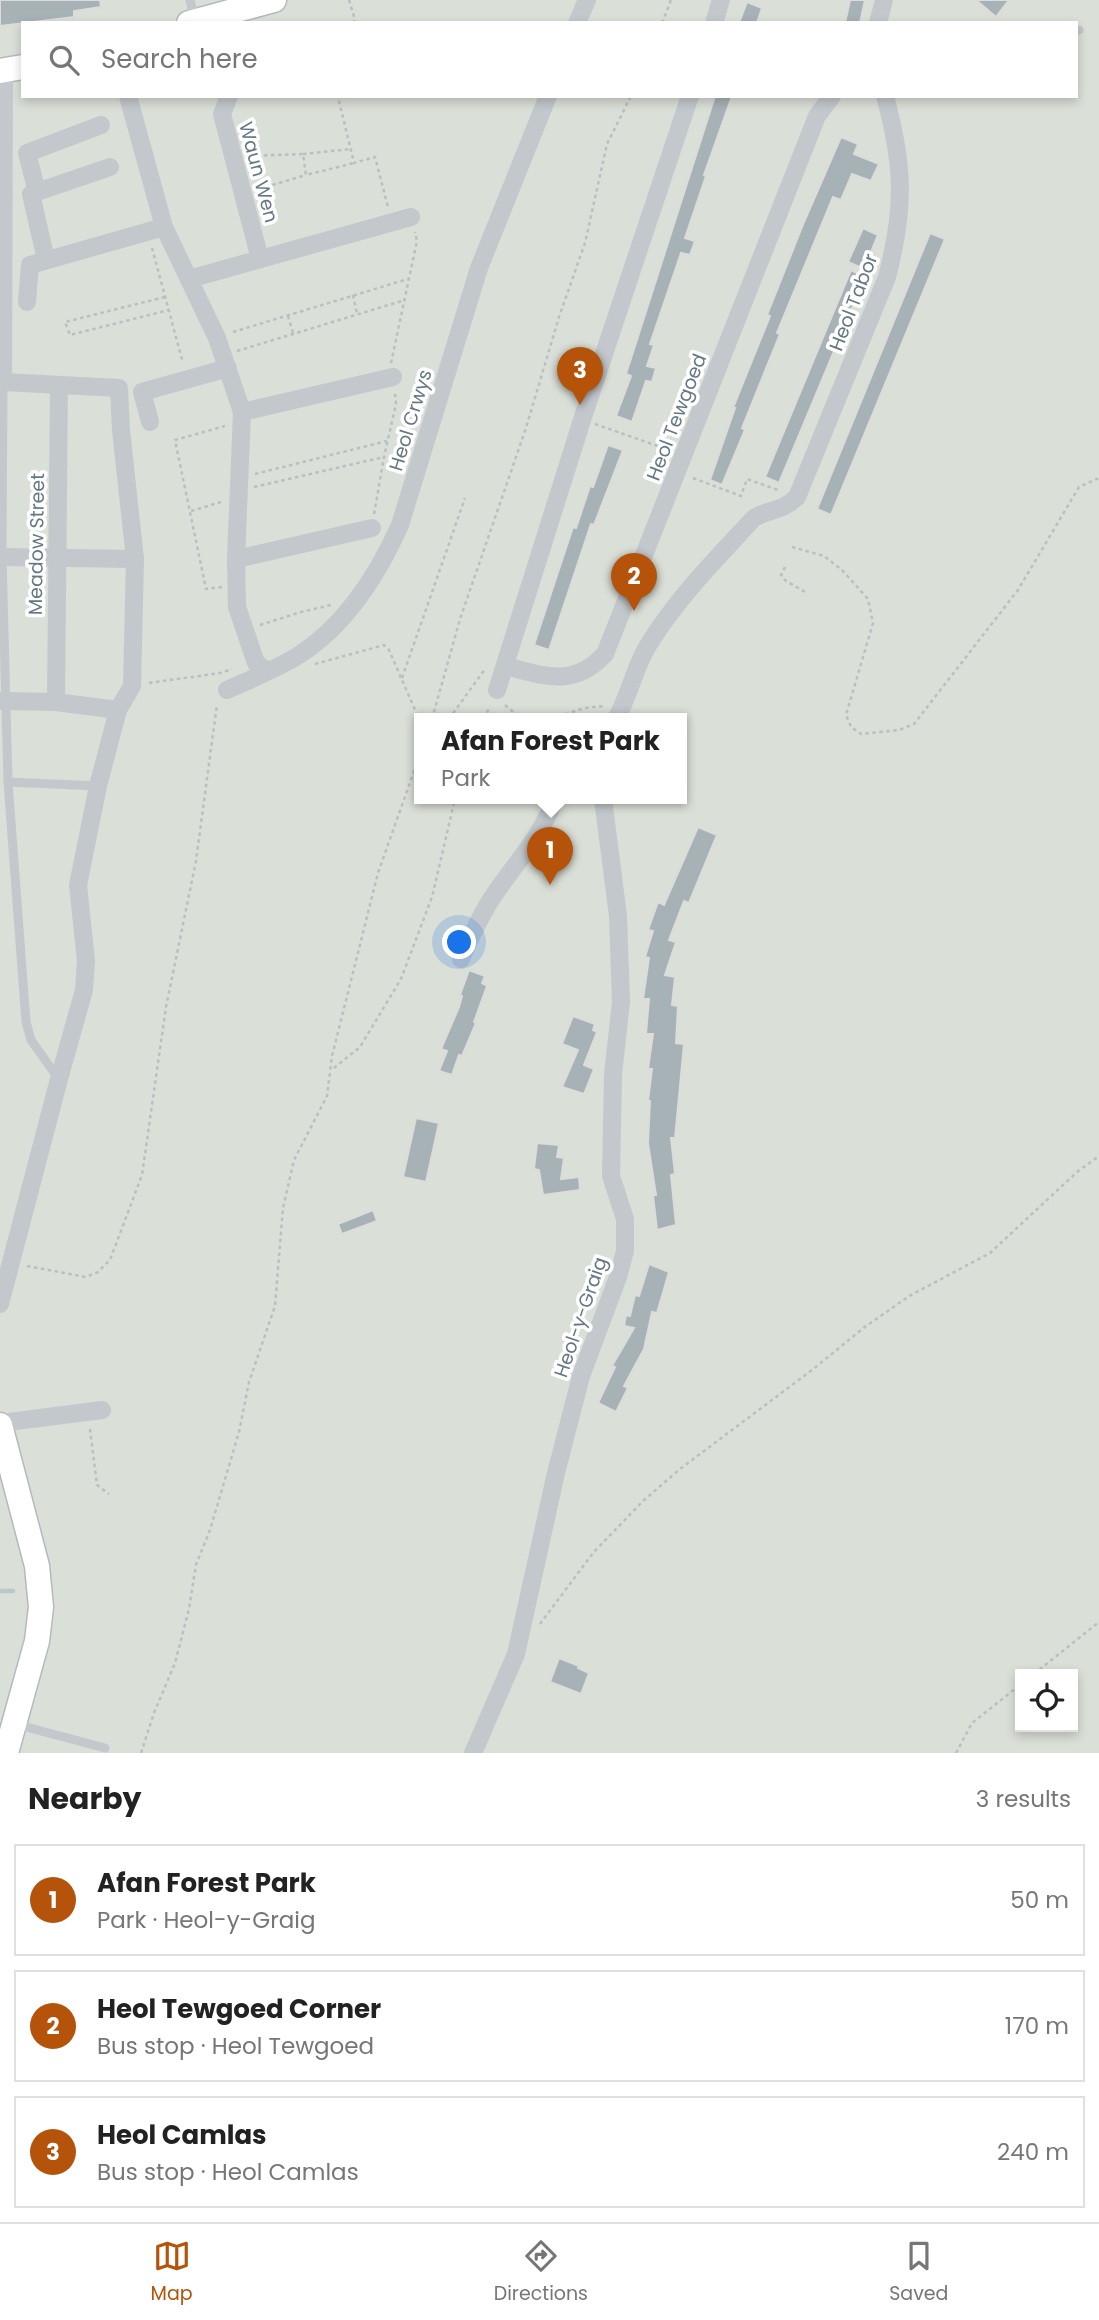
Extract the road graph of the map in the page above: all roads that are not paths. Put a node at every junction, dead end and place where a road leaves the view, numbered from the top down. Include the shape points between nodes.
1 (587, 0) edge
2 (722, 0) edge
3 (884, 0) edge
4 (265, 1) edge
5 (191, 15) edge
6 (579, 21) edge
7 (715, 21) edge
8 (879, 21) edge
9 (9, 70) edge
10 (128, 98) edge
11 (228, 98) edge
12 (547, 98) edge
13 (689, 98) edge
14 (830, 98) edge
15 (885, 98) edge
16 (101, 125) dead end
17 (110, 167) dead end
18 (37, 192) junction
19 (411, 217) road end
20 (156, 229) junction
21 (260, 259) junction
22 (46, 260) junction
23 (189, 279) junction
24 (27, 302) dead end
25 (226, 362) junction
26 (393, 377) road end
27 (3, 382) junction
28 (58, 385) junction
29 (242, 417) junction
30 (150, 422) dead end
31 (373, 523) road end
32 (1, 557) edge
33 (57, 558) junction
34 (135, 559) junction
35 (236, 559) junction
36 (507, 658) junction
37 (261, 667) junction
38 (221, 690) road end
39 (497, 690) road end
40 (2, 701) edge
41 (56, 702) junction
42 (118, 710) junction
43 (619, 713) edge
44 (8, 782) junction
45 (98, 786) junction
46 (553, 804) edge
47 (604, 804) edge
48 (461, 959) dead end
49 (59, 1079) junction
50 (0, 1304) edge
51 (95, 1411) road end
52 (0, 1424) edge
53 (14, 1724) junction
54 (105, 1748) dead end
55 (6, 1753) edge
56 (473, 1753) edge

1 - 6 street
2 - 7 street
3 - 8 street
4 - 5 main road
9 - 27 street
10 - 20 street
11 - 21 street, Waun Wen via 222,114
12 - 37 street, Heol Crwys via 479,268 400,525 386,556 356,601 327,633 279,667
13 - 36 street
14 - 36 street, Heol Tewgoed via 817,116 605,654 580,674 562,677 548,676
15 - 43 street, Heol Tabor via 901,163 895,248 887,278 791,502 754,518 702,574 650,642
16 - 18 street via 27,153
17 - 18 street
18 - 22 street via 31,194
19 - 21 street
20 - 22 street
20 - 23 street
21 - 23 street
22 - 24 street via 30,265
23 - 25 street
25 - 29 street
25 - 30 street via 142,392
26 - 29 street
27 - 28 street
27 - 32 lane
28 - 33 street, Meadow Street
28 - 34 street via 119,388
29 - 35 street
31 - 35 street
32 - 33 street
32 - 40 lane
33 - 34 street
33 - 41 street, Meadow Street
34 - 42 street via 132,686
35 - 37 street via 237,607
36 - 39 street
37 - 38 street, Heol Crwys
40 - 41 street
40 - 44 lane
41 - 42 street
42 - 45 street
44 - 45 lane
44 - 49 lane via 26,1022 31,1040
45 - 49 street via 78,885 86,961 84,990
46 - 48 street via 539,833 494,894
47 - 56 street, Heol-y-Graig via 618,916 621,1002 613,1074 611,1176 625,1219 625,1251 581,1376 516,1654
49 - 50 street
51 - 52 street
52 - 53 main road via 37,1566 41,1607 37,1641
53 - 54 lane
53 - 55 main road

